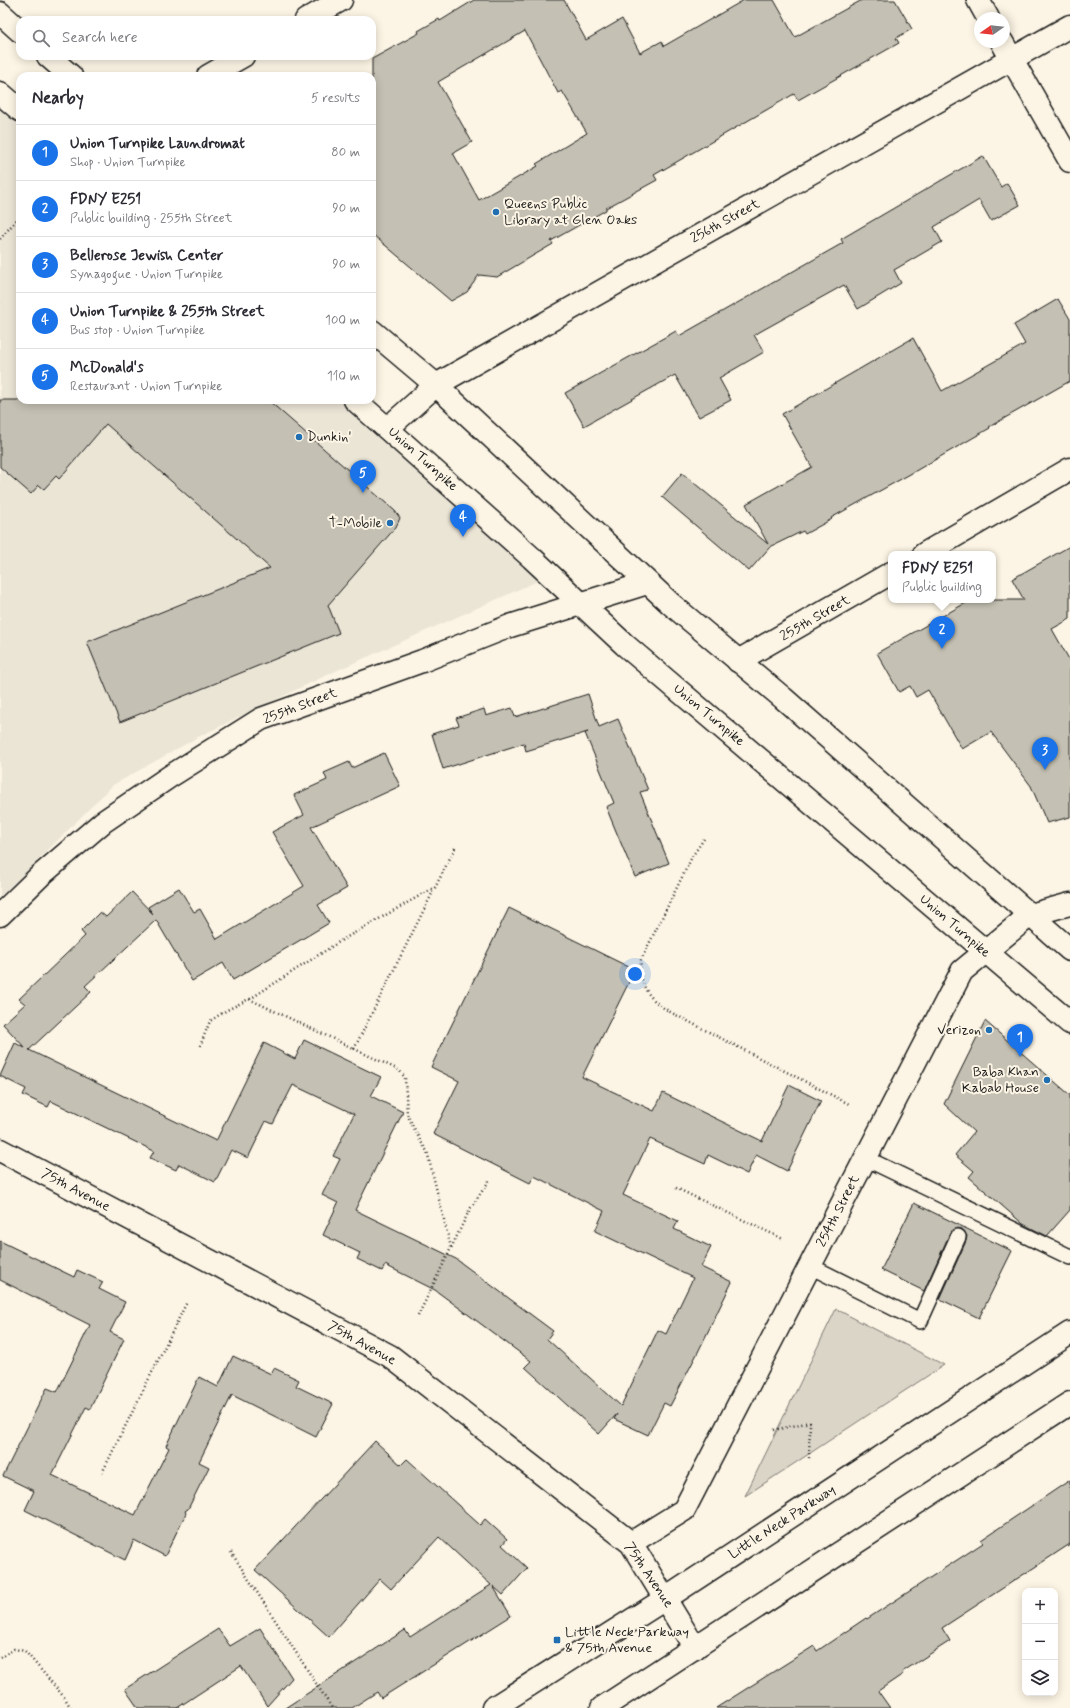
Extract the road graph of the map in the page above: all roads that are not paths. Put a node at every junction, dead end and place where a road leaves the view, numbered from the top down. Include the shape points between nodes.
1 (341, 0) edge
2 (978, 0) edge
3 (985, 12) edge
4 (0, 13) edge
5 (313, 16) edge
6 (1070, 26) edge
7 (16, 27) edge
8 (1007, 50) edge
9 (53, 60) edge
10 (236, 60) edge
11 (66, 72) edge
12 (215, 72) edge
13 (0, 93) edge
14 (16, 107) edge
15 (1070, 160) edge
16 (376, 334) edge
17 (436, 384) junction
18 (360, 404) edge
19 (388, 428) junction
20 (1070, 469) edge
21 (929, 551) edge
22 (888, 576) edge
23 (647, 583) junction
24 (580, 604) junction
25 (738, 661) junction
26 (1070, 904) edge
27 (0, 915) edge
28 (1030, 916) junction
29 (1070, 950) edge
30 (984, 951) junction
31 (1070, 1023) edge
32 (0, 1150) edge
33 (865, 1158) junction
34 (958, 1237) dead end
35 (1070, 1257) edge
36 (810, 1266) junction
37 (1070, 1333) edge
38 (1070, 1403) edge
39 (631, 1544) junction
40 (665, 1599) junction
41 (695, 1648) junction
42 (493, 1708) edge
43 (602, 1708) edge

1 - 5 street
2 - 3 street
4 - 7 street
6 - 8 street, 256th Street
8 - 15 street
8 - 17 street, 256th Street
9 - 11 street
10 - 12 street
13 - 14 street
16 - 17 street
17 - 19 street, 256th Street
17 - 23 street
18 - 19 street, Union Turnpike
19 - 24 street, Union Turnpike
20 - 21 street
22 - 25 street, 255th Street
23 - 24 street, 255th Street
23 - 25 street
24 - 27 street, 255th Street via 510,626 262,720 169,777 103,822 40,875
24 - 30 street, Union Turnpike
25 - 28 street
26 - 28 street, 254th Street
28 - 29 street
28 - 30 street, 254th Street
30 - 31 street, Union Turnpike
30 - 33 street, 254th Street via 962,971
32 - 39 street, 75th Avenue via 390,1356
33 - 35 lane
33 - 36 street, 254th Street
34 - 36 lane via 920,1321
36 - 39 street, 254th Street via 684,1510
37 - 40 street, Little Neck Parkway
38 - 41 street
39 - 40 street, 75th Avenue
40 - 41 street, 75th Avenue
40 - 42 street, Little Neck Parkway
41 - 43 street

